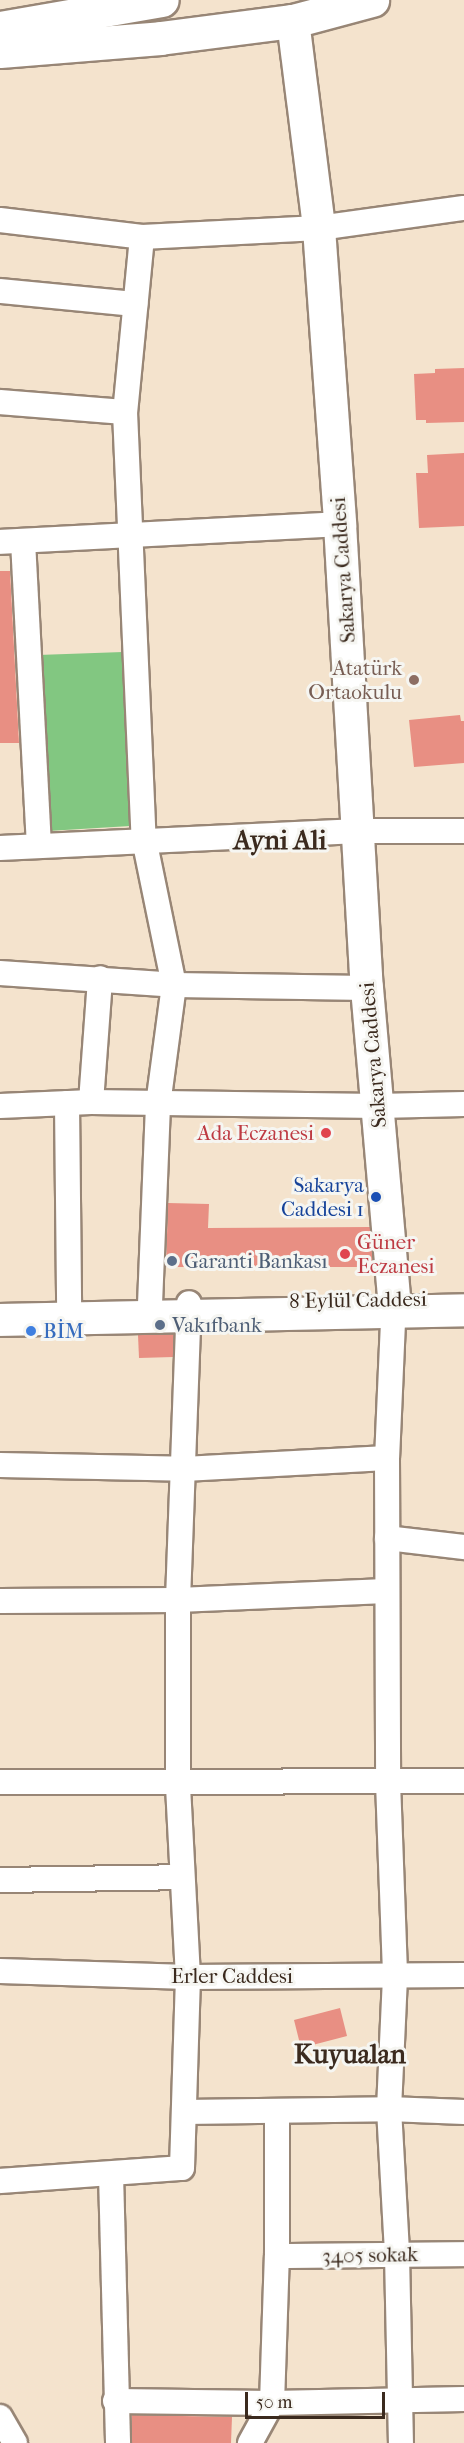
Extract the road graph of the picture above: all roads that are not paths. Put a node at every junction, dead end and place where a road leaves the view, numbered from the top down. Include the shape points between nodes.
1 (162, 0) edge
2 (372, 0) edge
3 (293, 21) junction
4 (0, 27) edge
5 (0, 51) edge
6 (464, 208) edge
7 (0, 220) edge
8 (319, 228) junction
9 (142, 237) junction
10 (0, 291) edge
11 (135, 304) junction
12 (0, 402) edge
13 (125, 412) junction
14 (340, 524) junction
15 (133, 536) junction
16 (11, 541) edge
17 (359, 831) junction
18 (464, 831) edge
19 (144, 839) junction
20 (39, 846) junction
21 (0, 848) edge
22 (0, 973) edge
23 (100, 978) junction
24 (174, 985) junction
25 (367, 988) junction
26 (79, 1103) junction
27 (464, 1104) edge
28 (158, 1105) junction
29 (0, 1106) edge
30 (378, 1106) junction
31 (464, 1298) edge
32 (150, 1304) junction
33 (69, 1305) junction
34 (395, 1305) junction
35 (0, 1307) edge
36 (189, 1309) junction
37 (464, 1310) edge
38 (0, 1320) edge
39 (387, 1458) junction
40 (0, 1465) edge
41 (184, 1469) junction
42 (387, 1538) junction
43 (464, 1548) edge
44 (386, 1592) junction
45 (178, 1600) junction
46 (0, 1601) edge
47 (464, 1781) edge
48 (0, 1782) edge
49 (388, 1782) junction
50 (178, 1784) junction
51 (182, 1877) junction
52 (0, 1880) edge
53 (0, 1971) edge
54 (464, 1975) edge
55 (188, 1977) junction
56 (395, 1977) junction
57 (389, 2109) junction
58 (277, 2111) junction
59 (184, 2112) junction
60 (464, 2112) edge
61 (111, 2174) junction
62 (0, 2181) edge
63 (397, 2254) junction
64 (464, 2254) edge
65 (277, 2256) junction
66 (464, 2399) edge
67 (115, 2401) junction
68 (402, 2401) junction
69 (272, 2403) junction
70 (0, 2417) edge
71 (15, 2443) edge
72 (118, 2443) edge
73 (250, 2443) edge
74 (401, 2443) edge

1 - 4 highway
2 - 3 highway
3 - 5 highway via 160,38
3 - 8 main road, Sakarya Caddesi
6 - 8 street
7 - 9 street
8 - 9 street
8 - 14 main road, Sakarya Caddesi
9 - 11 street
10 - 11 street
11 - 13 street
12 - 13 street
13 - 15 street
14 - 15 street
14 - 17 main road, Sakarya Caddesi
15 - 16 street
15 - 19 street
16 - 20 street
17 - 18 street
17 - 19 street
17 - 25 main road, Sakarya Caddesi
19 - 20 street
19 - 24 street
20 - 21 street
22 - 23 street
23 - 24 street
23 - 26 street
24 - 25 street
24 - 28 street
25 - 30 main road, Sakarya Caddesi
26 - 28 street
26 - 29 street
26 - 33 street
27 - 30 street
28 - 30 street
28 - 32 street
30 - 34 main road, Sakarya Caddesi
31 - 34 main road, 8 Eylül Caddesi
32 - 33 main road, 8 Eylül Caddesi
32 - 36 main road, 8 Eylül Caddesi
33 - 35 main road, 8 Eylül Caddesi
34 - 36 main road, 8 Eylül Caddesi
34 - 37 main road
34 - 39 street
36 - 38 main road
36 - 41 street
39 - 41 street
39 - 42 street
40 - 41 street
41 - 45 street
42 - 43 street
42 - 44 street
44 - 45 street
44 - 49 street
45 - 46 street
45 - 50 street
47 - 49 street
48 - 50 street
49 - 50 street
49 - 56 street
50 - 51 street
51 - 52 street
51 - 55 street
53 - 55 street, Erler Caddesi
54 - 56 street, Erler Caddesi
55 - 56 street, Erler Caddesi
55 - 59 street
56 - 57 street
57 - 58 street
57 - 60 street
57 - 63 street
58 - 59 street
58 - 65 street
59 - 61 street via 182,2168
61 - 62 street
61 - 67 street
63 - 64 street, 3405 sokak
63 - 65 street, 3405 sokak
63 - 68 street
65 - 69 street
66 - 68 street
67 - 69 street
67 - 72 street
68 - 69 street
68 - 74 street
69 - 73 street
70 - 71 street

